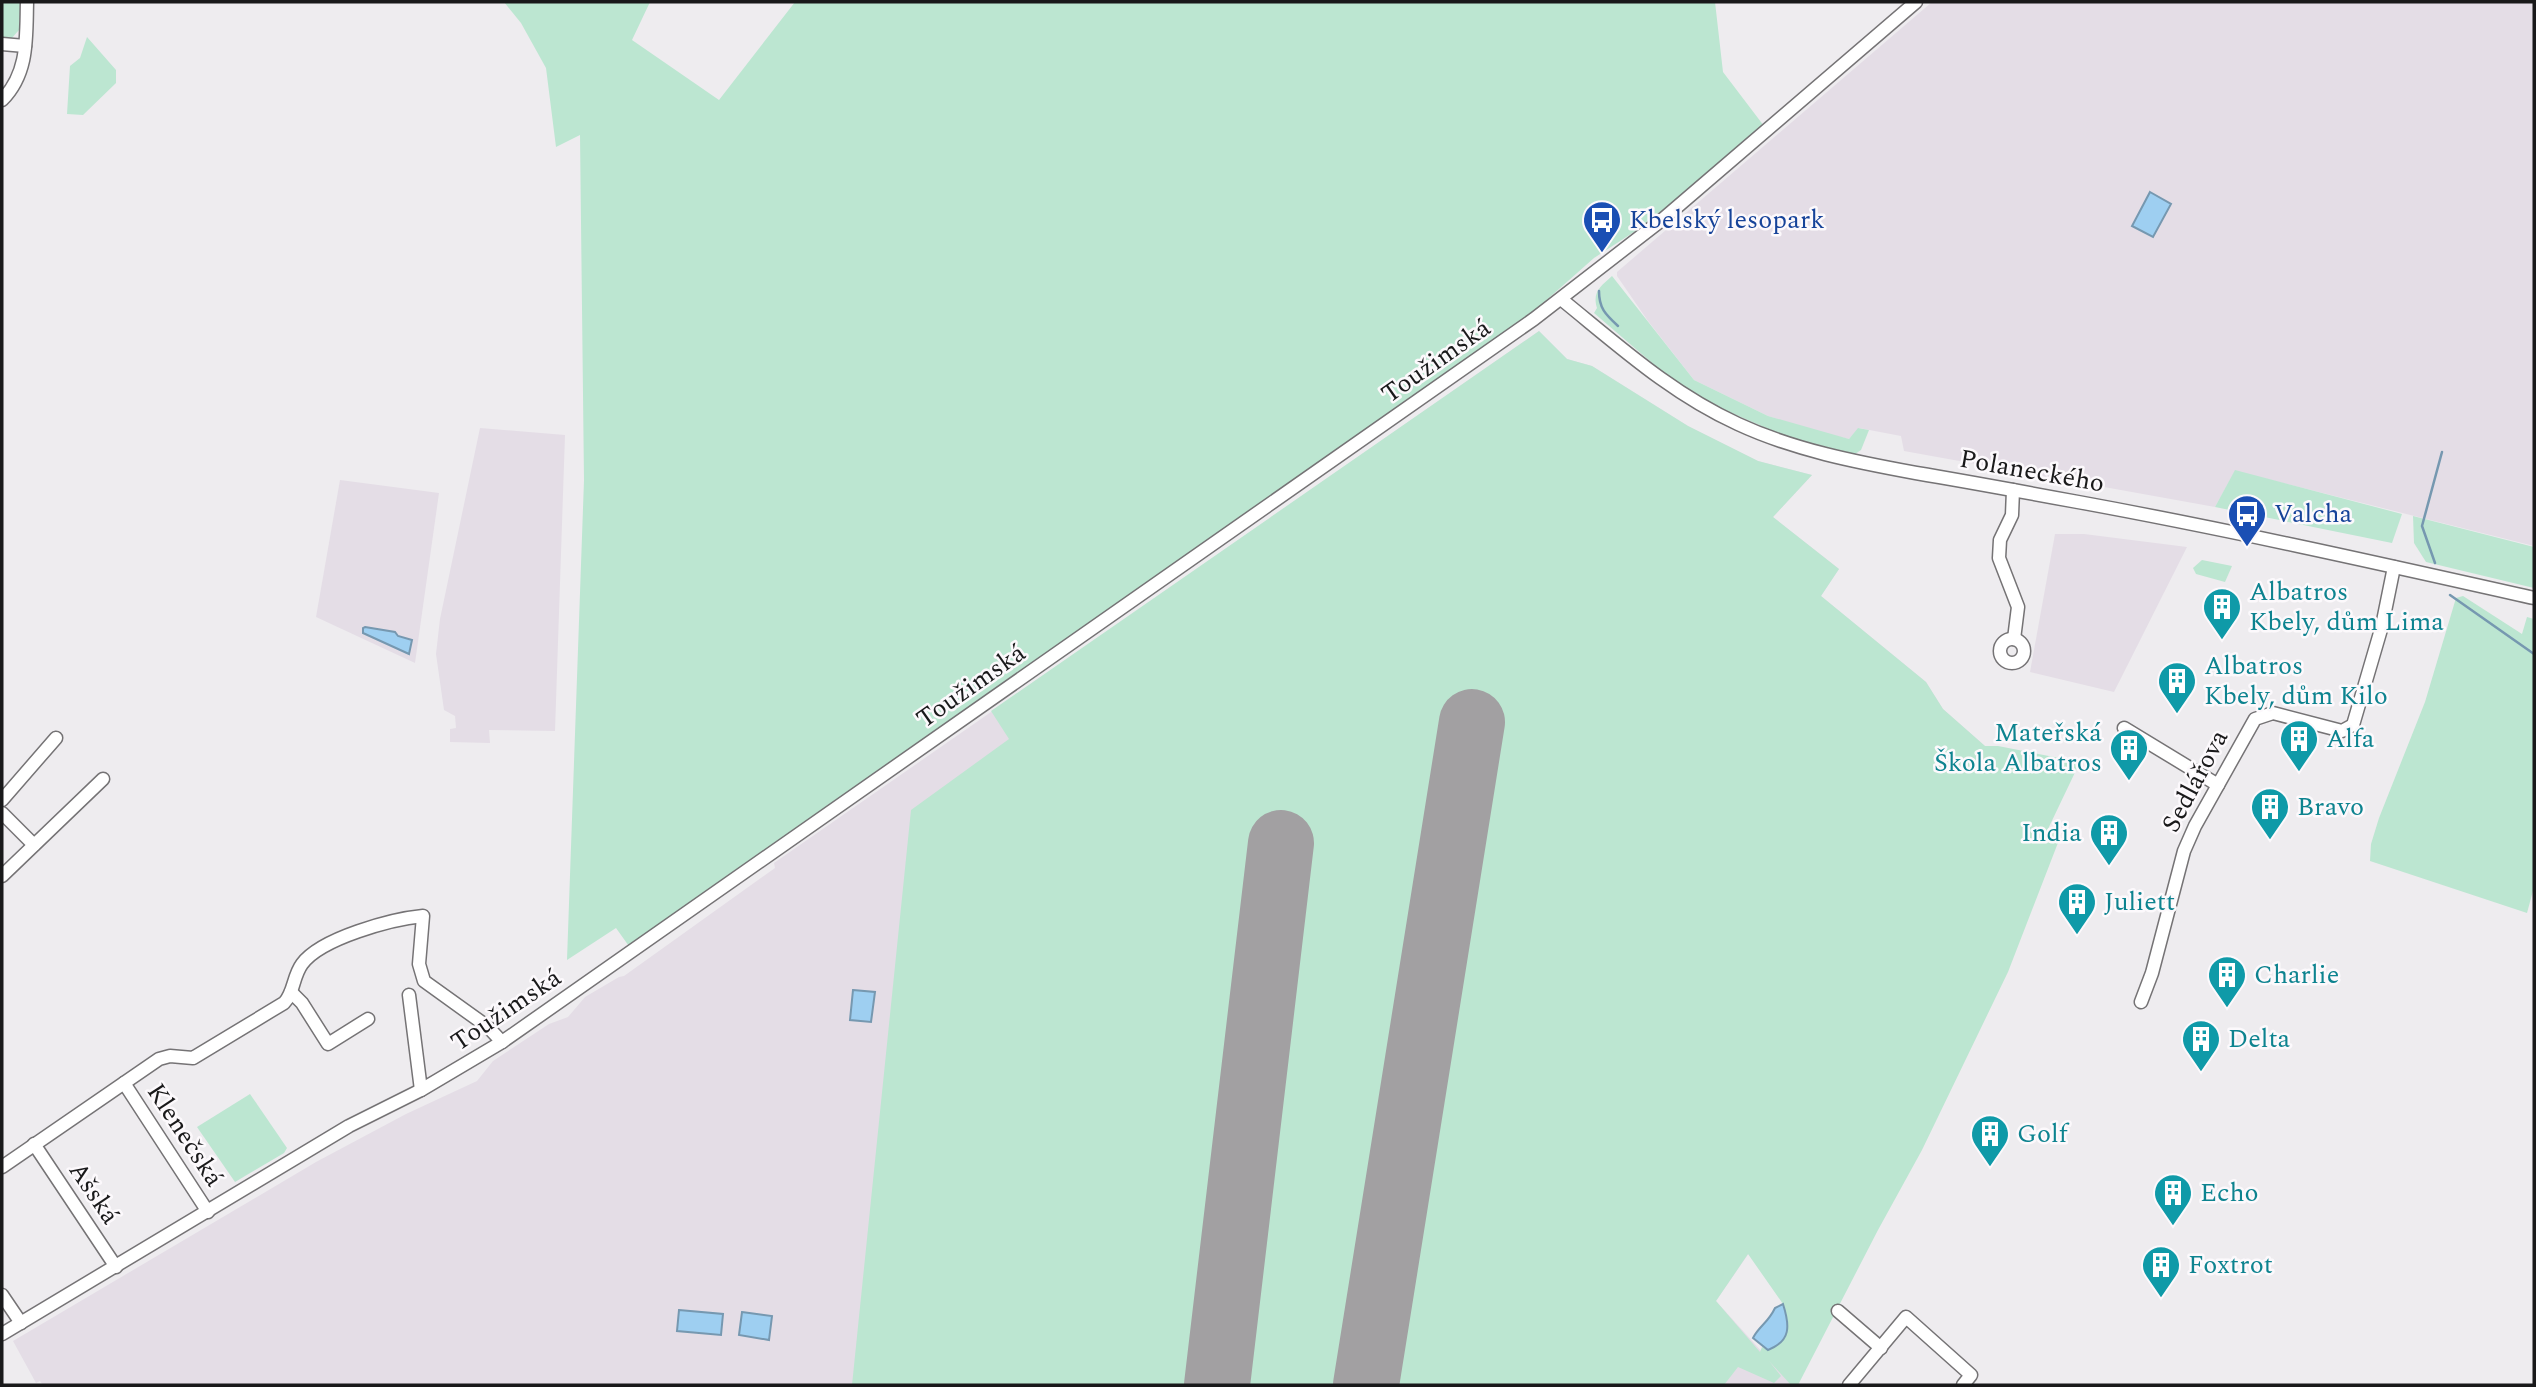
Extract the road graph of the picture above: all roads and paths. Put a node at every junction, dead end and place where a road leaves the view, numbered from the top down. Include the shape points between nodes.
1 (27, 2) edge
2 (1916, 2) edge
3 (2, 44) edge
4 (25, 46) junction
5 (2, 100) edge
6 (1561, 299) junction
7 (2013, 490) junction
8 (2394, 567) junction
9 (2534, 597) edge
10 (2014, 639) dead end
11 (2124, 727) dead end
12 (56, 738) dead end
13 (103, 779) dead end
14 (2218, 785) junction
15 (2, 800) edge
16 (2, 813) edge
17 (34, 845) junction
18 (2, 876) edge
19 (291, 992) junction
20 (409, 995) dead end
21 (2141, 1002) dead end
22 (368, 1019) dead end
23 (502, 1042) junction
24 (328, 1044) junction
25 (316, 1052) dead end
26 (124, 1083) junction
27 (421, 1090) junction
28 (34, 1144) junction
29 (2, 1167) edge
30 (208, 1212) junction
31 (116, 1267) junction
32 (2, 1295) edge
33 (1838, 1311) dead end
34 (21, 1323) junction
35 (2, 1334) edge
36 (1881, 1348) junction
37 (1849, 1385) edge
38 (1963, 1385) edge

1 - 4 street
2 - 6 street, Toužimská via 1663,219
3 - 4 street
4 - 5 street via 16,83
6 - 7 street, Polaneckého via 1679,393 1740,425 1841,458
6 - 23 street, Toužimská
7 - 8 street, Polaneckého
7 - 10 street via 2012,515 2000,540 1999,558 2018,607
8 - 9 street, Polaneckého
8 - 14 street, Sedlářova via 2353,725 2342,732 2273,713 2263,715 2255,719
11 - 14 street
12 - 15 street
13 - 17 street
14 - 21 street, Sedlářova via 2184,851
16 - 17 street
17 - 18 street
19 - 23 street via 301,966 314,953 375,926 423,916 419,964 424,981
19 - 24 street
19 - 26 street via 284,1003 197,1056 163,1058
20 - 27 street
22 - 24 street
23 - 27 street, Toužimská
24 - 25 street
26 - 28 street
26 - 30 street, Klenečská
27 - 30 street, Toužimská via 349,1126
28 - 29 street
28 - 31 street, Ašská
30 - 31 street, Toužimská
31 - 34 street, Toužimská
32 - 34 street
33 - 36 street
34 - 35 street, Toužimská
36 - 37 street
36 - 38 street via 1906,1317 1971,1375

